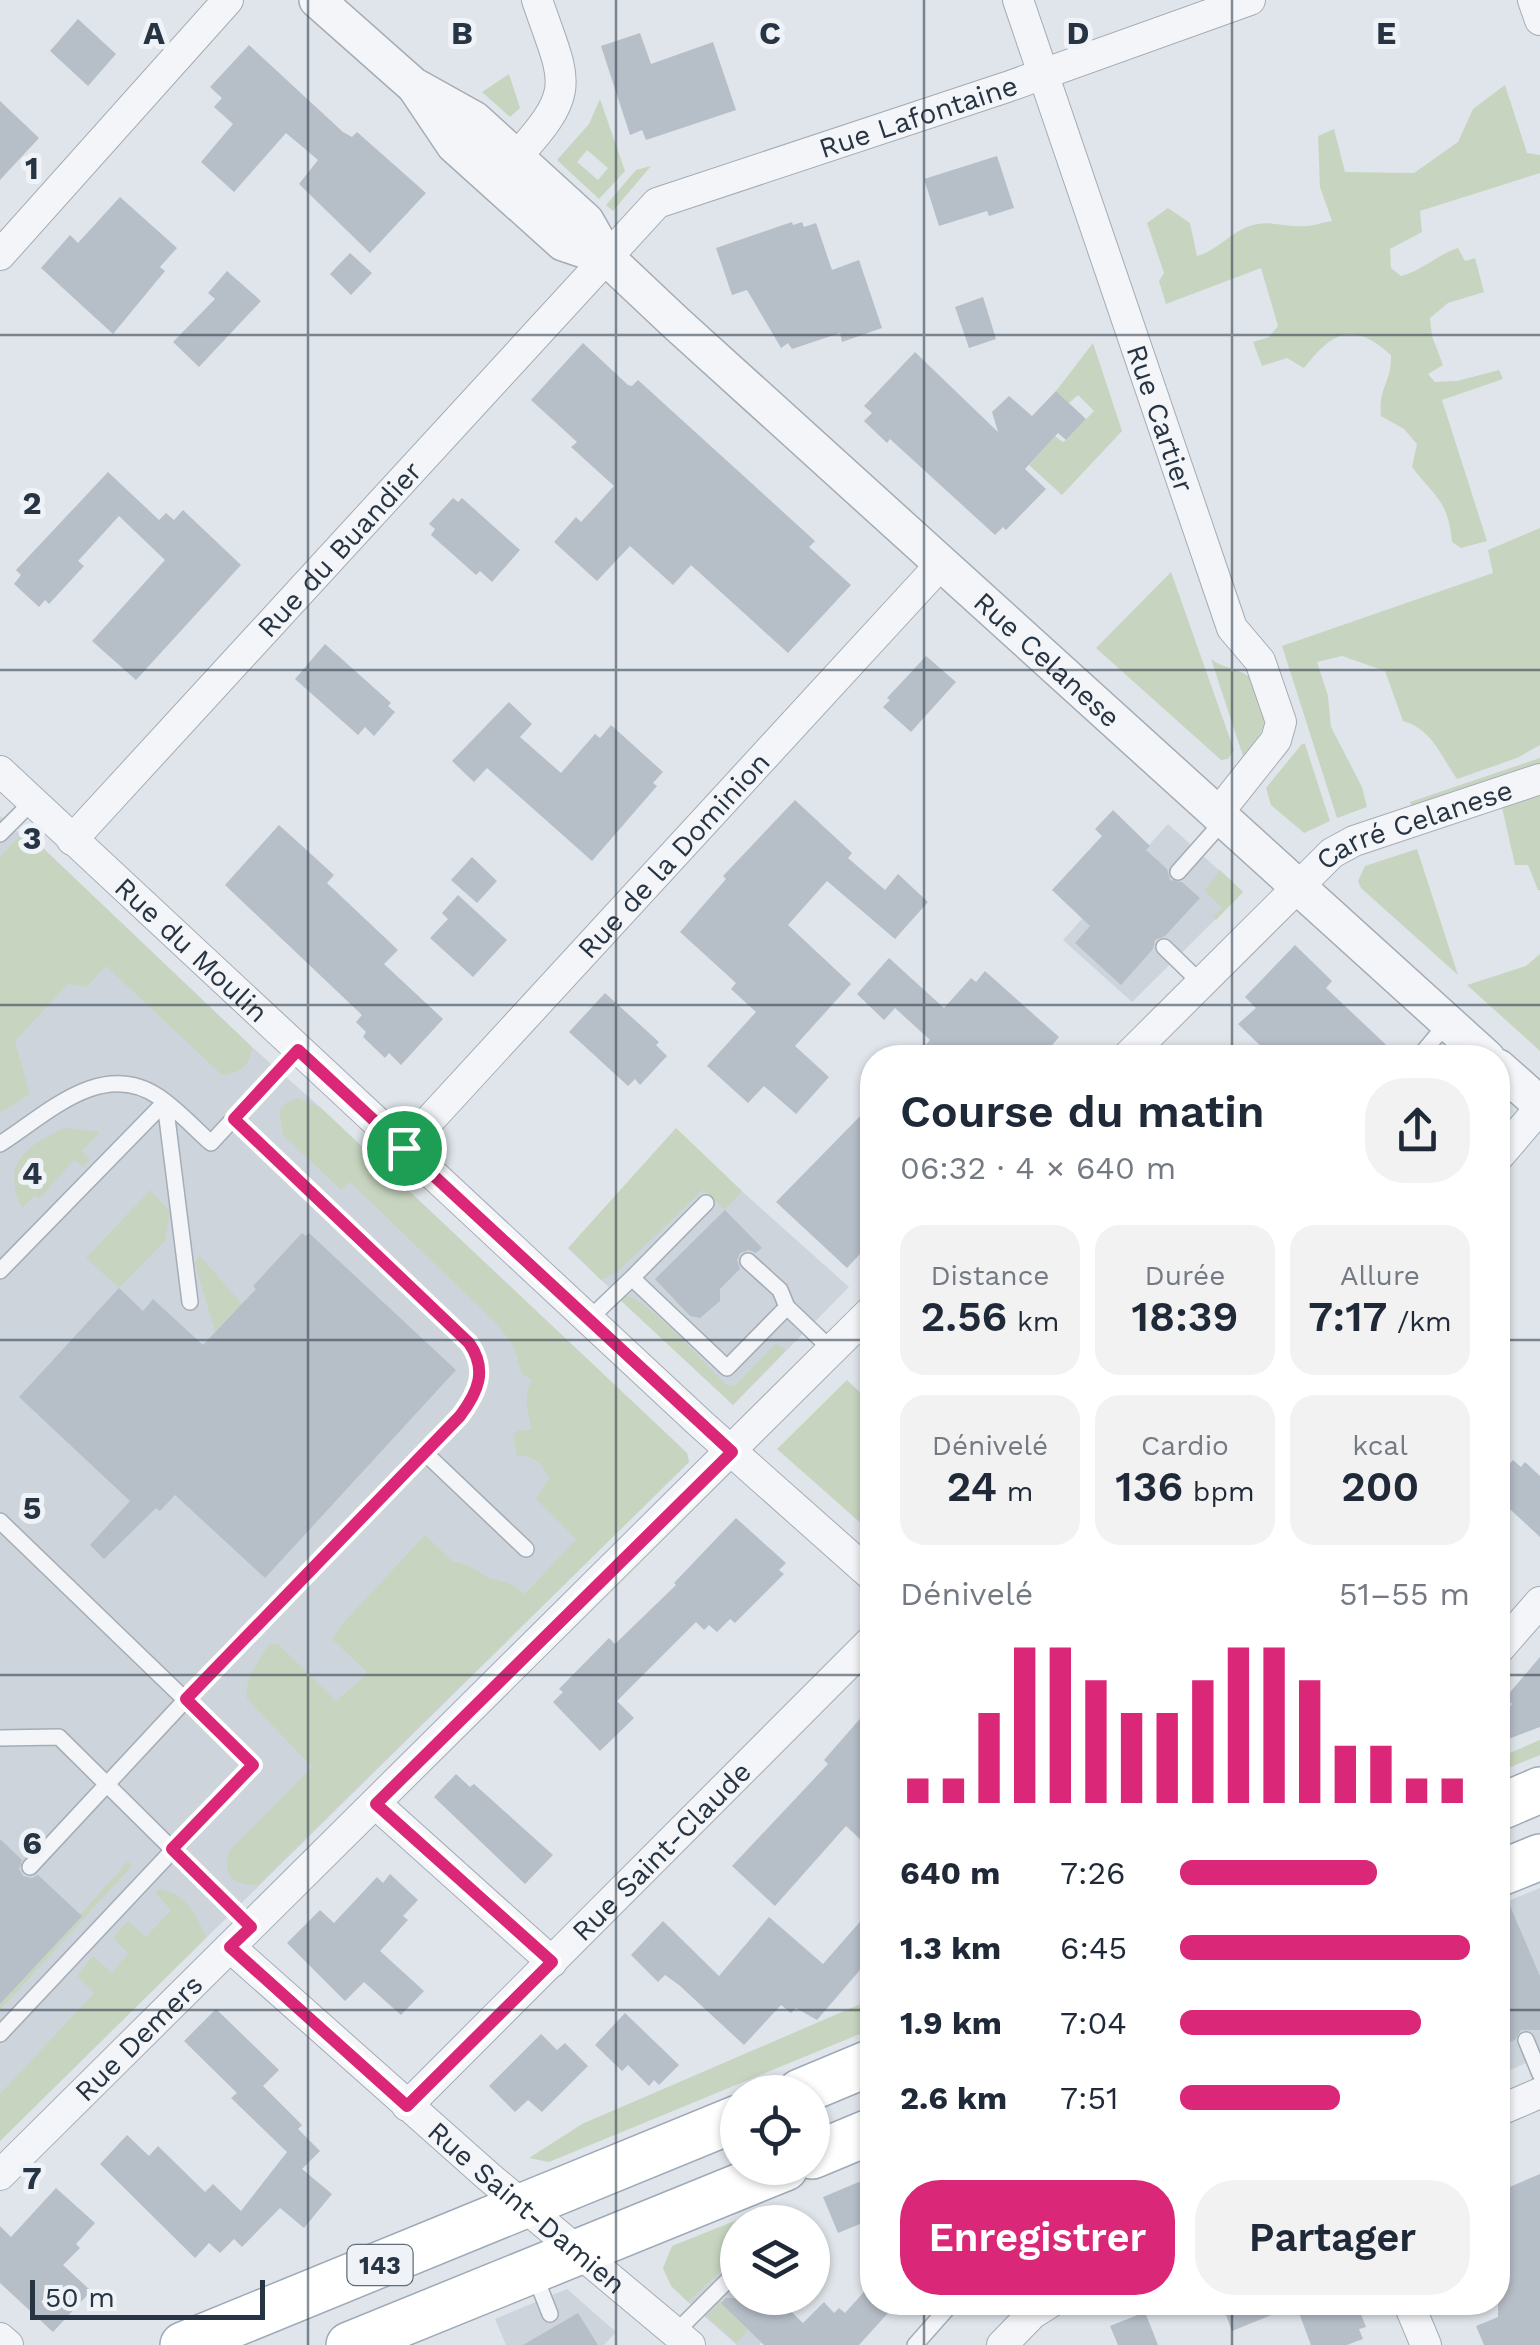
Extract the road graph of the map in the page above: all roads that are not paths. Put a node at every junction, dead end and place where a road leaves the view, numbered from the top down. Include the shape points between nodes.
1 (228, 0) edge
2 (317, 0) edge
3 (537, 0) edge
4 (1018, 0) edge
5 (1250, 0) edge
6 (1533, 0) edge
7 (1540, 20) edge
8 (1045, 72) junction
9 (413, 85) junction
10 (516, 157) junction
11 (0, 255) edge
12 (607, 258) junction
13 (941, 564) junction
14 (0, 771) edge
15 (1540, 779) edge
16 (32, 802) junction
17 (1222, 816) junction
18 (0, 834) edge
19 (72, 840) junction
20 (1178, 872) dead end
21 (1297, 888) junction
22 (1164, 947) dead end
23 (1201, 984) junction
24 (1448, 1022) junction
25 (1139, 1045) edge
26 (1429, 1045) edge
27 (1473, 1045) edge
28 (298, 1050) junction
29 (1510, 1078) edge
30 (166, 1102) junction
31 (1540, 1106) edge
32 (234, 1119) junction
33 (1510, 1142) edge
34 (0, 1144) edge
35 (404, 1148) junction
36 (706, 1203) dead end
37 (748, 1261) dead end
38 (0, 1271) edge
39 (632, 1278) junction
40 (190, 1302) dead end
41 (787, 1307) junction
42 (588, 1320) junction
43 (860, 1322) edge
44 (832, 1350) junction
45 (424, 1452) junction
46 (732, 1452) junction
47 (0, 1522) edge
48 (526, 1549) dead end
49 (860, 1565) edge
50 (1540, 1602) edge
51 (1510, 1636) edge
52 (860, 1652) edge
53 (186, 1699) junction
54 (0, 1738) edge
55 (107, 1782) junction
56 (1540, 1790) edge
57 (1510, 1803) edge
58 (376, 1804) junction
59 (172, 1849) junction
60 (1540, 1856) edge
61 (30, 1867) dead end
62 (1510, 1869) edge
63 (240, 1937) junction
64 (552, 1962) junction
65 (0, 2034) edge
66 (1526, 2040) dead end
67 (860, 2067) edge
68 (1540, 2074) edge
69 (830, 2080) edge
70 (1540, 2094) edge
71 (407, 2106) junction
72 (1510, 2106) edge
73 (720, 2125) edge
74 (860, 2136) edge
75 (830, 2148) edge
76 (0, 2174) edge
77 (742, 2185) edge
78 (525, 2206) junction
79 (580, 2250) junction
80 (533, 2270) junction
81 (720, 2293) edge
82 (550, 2314) dead end
83 (942, 2315) edge
84 (1031, 2315) edge
85 (1413, 2315) edge
86 (0, 2338) edge
87 (683, 2339) edge
88 (360, 2343) edge
89 (8, 2345) edge
90 (183, 2345) edge
91 (915, 2345) edge
92 (1002, 2345) edge
93 (1426, 2345) edge

1 - 11 street
2 - 9 street, Rue Celanese
3 - 10 street via 562,85 547,123
4 - 8 street, Rue Cartier
5 - 8 street, Rue Lafontaine
6 - 7 street
8 - 12 street, Rue Lafontaine via 662,200
8 - 17 street, Rue Cartier via 1232,628 1260,660 1282,717 1276,740
9 - 10 street, Rue Celanese via 474,118
9 - 12 street, Rue Celanese via 454,145 562,243
10 - 12 street, Rue Celanese via 586,221
12 - 13 street, Rue Celanese
12 - 19 street, Rue du Buandier
13 - 17 street, Rue Celanese
13 - 35 street, Rue de la Dominion
14 - 16 street, Rue du Moulin
15 - 21 street, Carré Celanese via 1354,841
16 - 18 lane
16 - 19 street, Rue du Moulin
17 - 20 lane
17 - 21 street, Rue Celanese
19 - 28 street, Rue du Moulin
21 - 23 street
21 - 24 street, Rue Celanese
22 - 23 lane
23 - 25 street
24 - 26 lane
24 - 27 street, Rue Celanese
28 - 32 lane
28 - 35 street, Rue du Moulin
29 - 31 street
30 - 32 lane via 212,1144
30 - 34 lane via 123,1082 100,1085
30 - 38 lane
30 - 40 lane
31 - 33 street
32 - 45 lane via 478,1356 471,1400
35 - 42 street, Rue du Moulin
36 - 39 lane
37 - 41 lane via 780,1290
39 - 41 lane via 727,1368
39 - 42 lane
41 - 44 lane
42 - 46 street, Rue du Moulin
43 - 44 street, Rue Demers
44 - 46 street, Rue Demers
45 - 48 lane
45 - 53 lane
46 - 49 street, Rue du Moulin
46 - 58 street, Rue Demers
47 - 53 lane
50 - 51 street
52 - 64 street, Rue Saint-Claude
53 - 55 lane
53 - 59 lane via 253,1765
54 - 55 lane via 60,1738
55 - 59 lane
55 - 61 lane
56 - 57 main road
58 - 63 street, Rue Demers
58 - 64 street
59 - 63 lane
59 - 65 lane
60 - 62 main road
63 - 71 street, Rue Saint-Damien
63 - 76 street, Rue Demers
64 - 71 street, Rue Saint-Claude
66 - 68 lane
67 - 69 main road
70 - 72 street
71 - 78 street, Rue Saint-Damien
73 - 78 main road, 143
74 - 75 main road
77 - 79 main road, 143
78 - 79 street, Rue Saint-Damien
78 - 90 main road, 143
79 - 80 main road, 143
79 - 87 street, Rue Saint-Damien
80 - 82 lane
80 - 88 main road, 143
81 - 87 lane
83 - 91 lane
84 - 92 street
85 - 93 street
86 - 89 street

